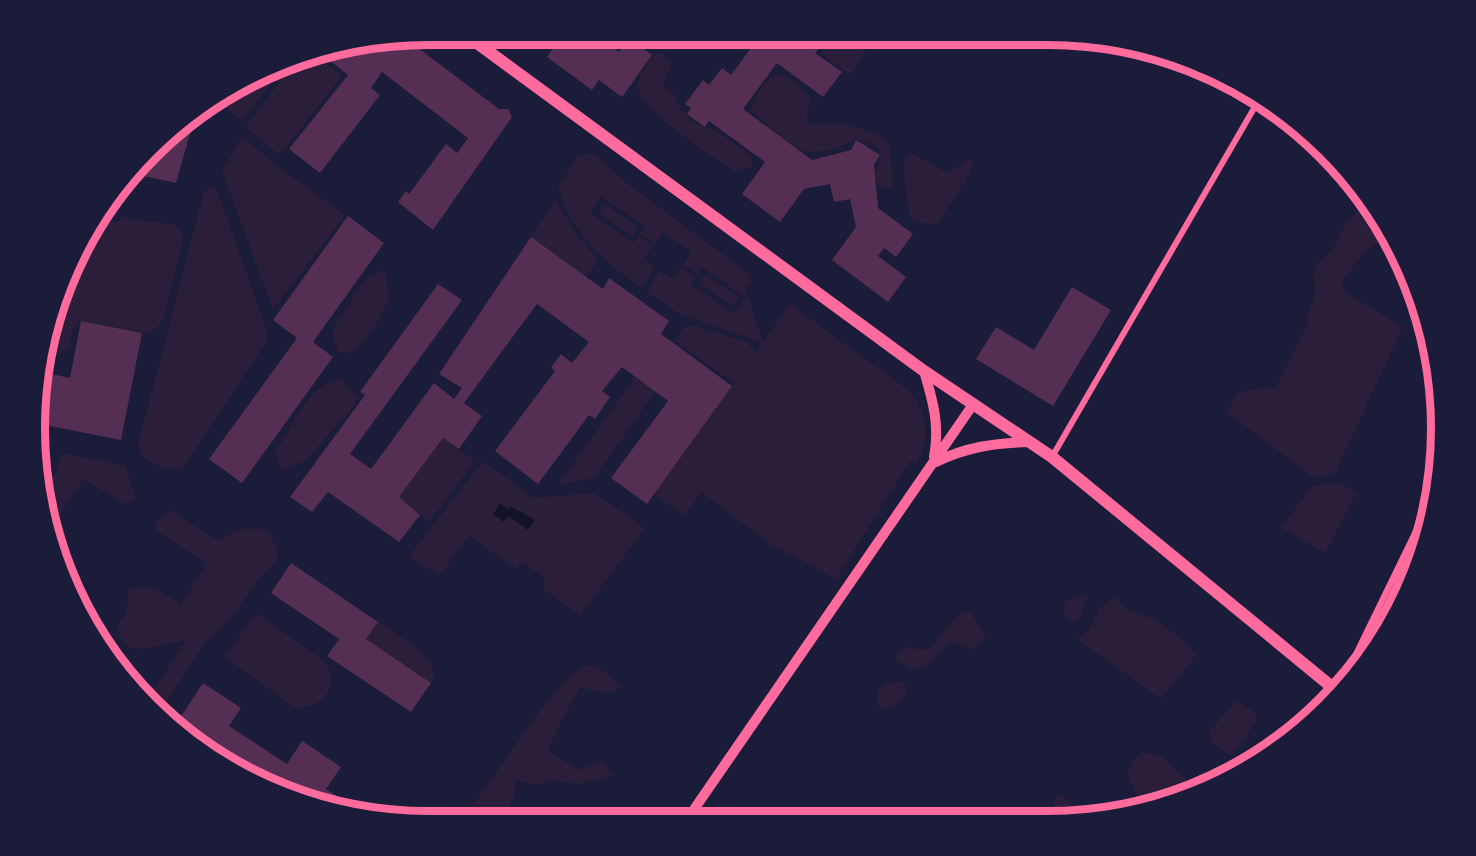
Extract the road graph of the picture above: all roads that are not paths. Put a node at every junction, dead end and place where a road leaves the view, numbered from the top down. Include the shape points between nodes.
1 (481, 45) edge
2 (1255, 106) edge
3 (924, 371) junction
4 (972, 406) junction
5 (1029, 442) junction
6 (1052, 457) junction
7 (933, 463) junction
8 (1418, 527) edge
9 (1355, 656) edge
10 (1331, 686) edge
11 (693, 811) edge

1 - 3 main road
2 - 6 street
3 - 4 main road
3 - 7 street via 936,413 938,436
4 - 5 main road
4 - 7 street
5 - 6 main road
5 - 7 street via 983,445
6 - 10 main road
7 - 11 street
8 - 9 street

